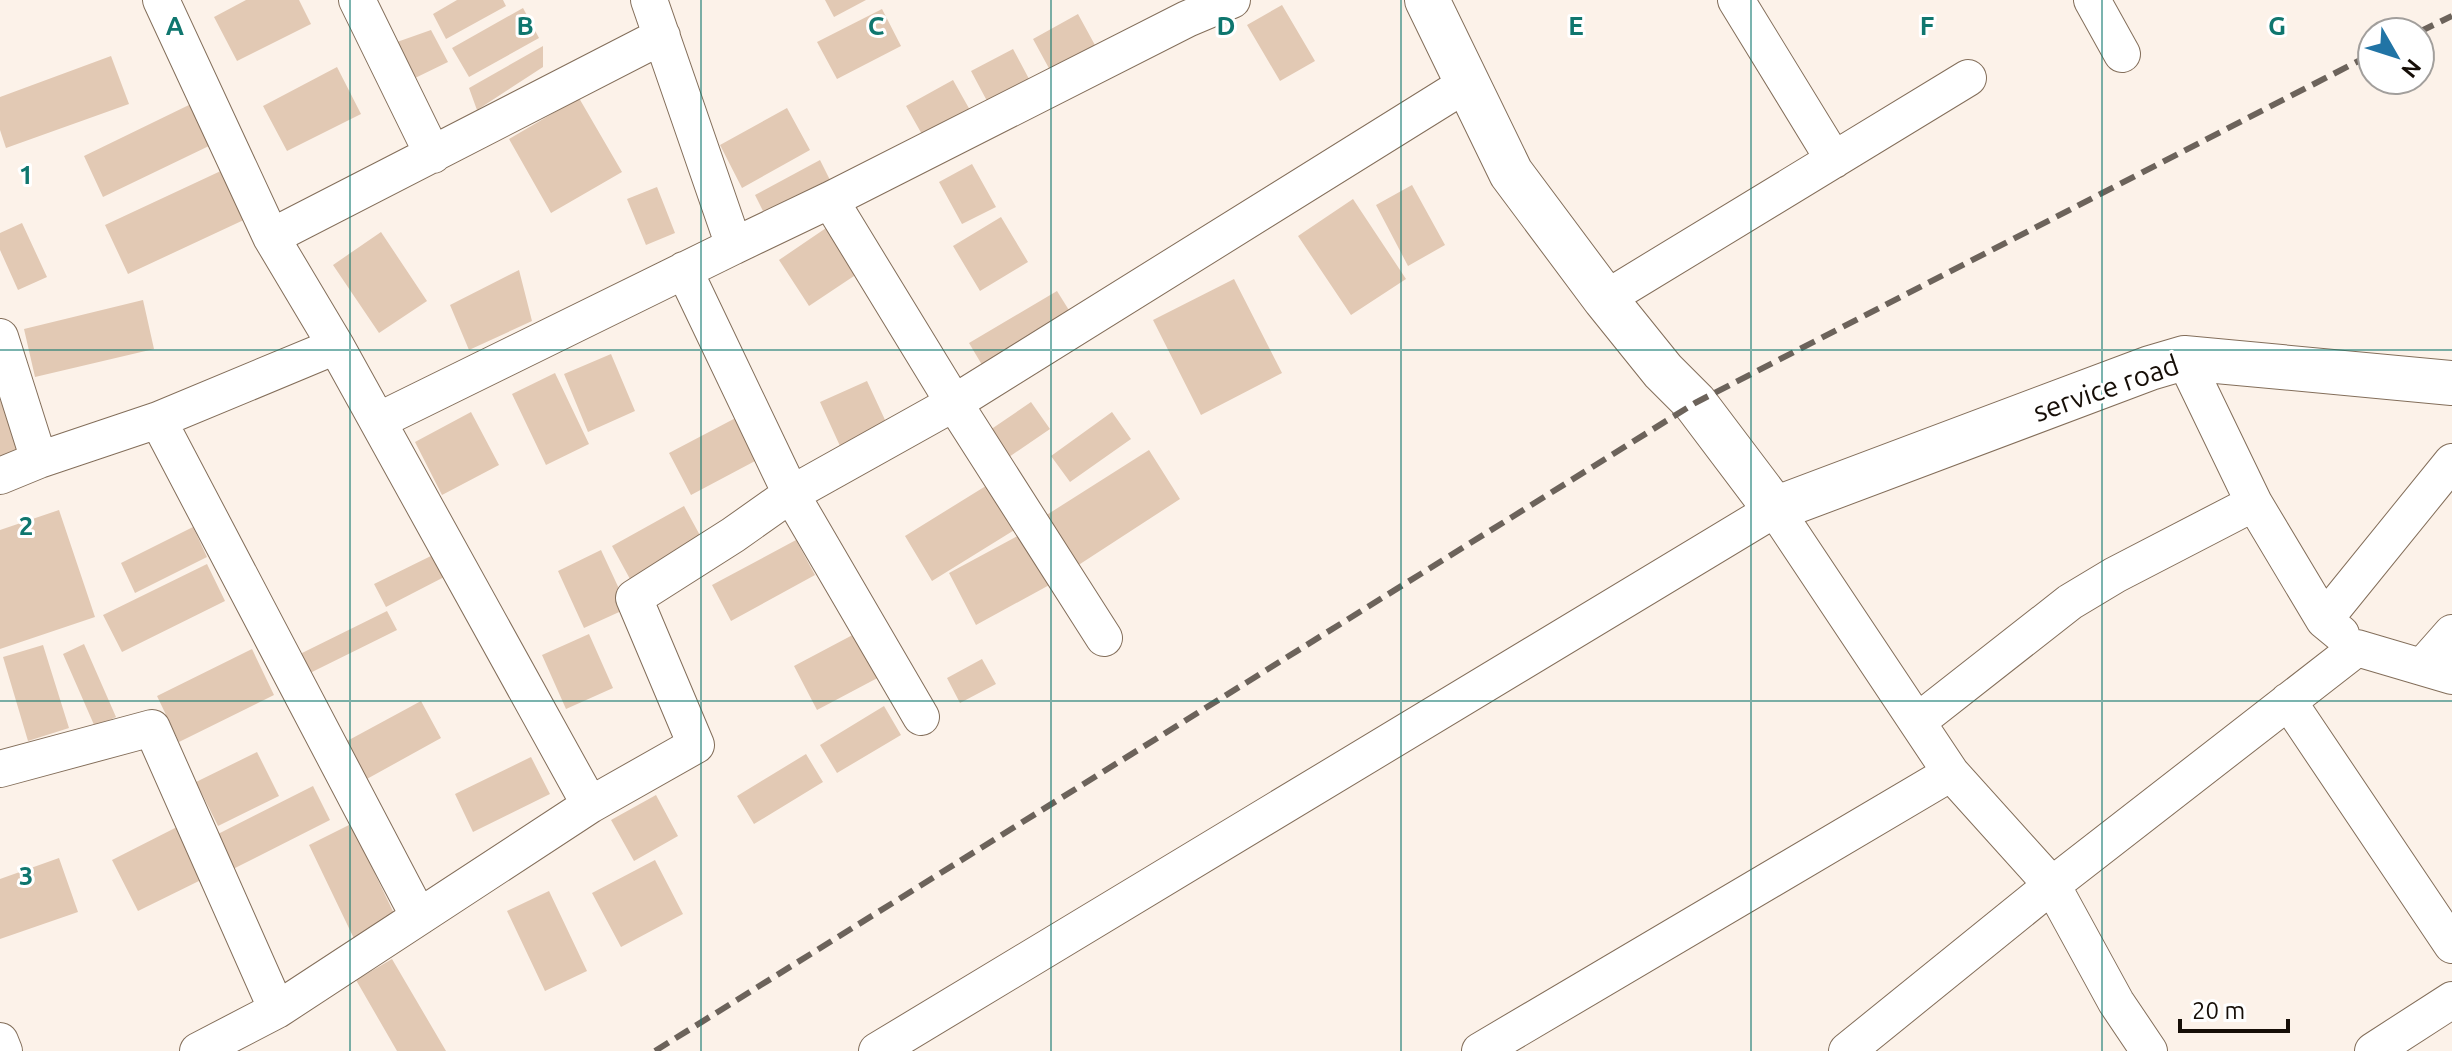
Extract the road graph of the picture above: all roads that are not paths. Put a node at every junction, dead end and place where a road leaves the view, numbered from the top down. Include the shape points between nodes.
1 (161, 0) edge
2 (357, 0) edge
3 (649, 0) edge
4 (1232, 0) edge
5 (1427, 0) edge
6 (1736, 0) edge
7 (2092, 0) edge
8 (1182, 10) edge
9 (662, 36) junction
10 (2122, 54) dead end
11 (1968, 78) dead end
12 (1466, 84) junction
13 (433, 155) junction
14 (1834, 160) junction
15 (830, 200) junction
16 (271, 237) junction
17 (734, 246) junction
18 (684, 270) junction
19 (1605, 299) junction
20 (0, 337) edge
21 (336, 346) junction
22 (2184, 358) junction
23 (2452, 383) edge
24 (954, 403) junction
25 (158, 420) junction
26 (378, 421) junction
27 (39, 460) junction
28 (2452, 462) edge
29 (0, 476) edge
30 (791, 494) junction
31 (2254, 503) junction
32 (1775, 509) junction
33 (2324, 620) junction
34 (2452, 633) edge
35 (1104, 638) dead end
36 (2357, 648) junction
37 (2437, 671) edge
38 (2288, 701) junction
39 (921, 717) dead end
40 (1917, 722) junction
41 (0, 769) edge
42 (1951, 773) junction
43 (590, 805) junction
44 (2052, 885) junction
45 (419, 917) junction
46 (2452, 945) edge
47 (2452, 1000) edge
48 (277, 1010) junction
49 (0, 1041) edge
50 (4, 1051) edge
51 (198, 1051) edge
52 (877, 1051) edge
53 (1480, 1051) edge
54 (1847, 1051) edge
55 (2149, 1051) edge
56 (2373, 1051) edge

1 - 16 street
2 - 13 street
3 - 9 street
4 - 8 street
5 - 12 street
6 - 14 street
7 - 10 street
8 - 15 street
9 - 13 street
9 - 17 street
11 - 14 street
12 - 19 street via 1511,173
12 - 24 street
13 - 16 street
14 - 19 street
15 - 17 street
15 - 24 street
16 - 21 street
17 - 18 street
18 - 26 street
18 - 30 street
19 - 32 street via 1695,403
20 - 27 street
21 - 25 street
21 - 26 street
22 - 23 street, service road
22 - 31 street
22 - 32 street, service road
24 - 30 street
24 - 35 street
25 - 27 street
25 - 45 street
26 - 43 street
27 - 29 street
28 - 33 street
30 - 39 street
30 - 43 street via 634,598 696,745
31 - 33 street
31 - 40 street via 2070,602
32 - 40 street
32 - 52 street
33 - 36 street
34 - 37 street
36 - 37 street
36 - 38 street
38 - 44 street
38 - 46 street
40 - 42 street
41 - 48 street via 152,728
42 - 44 street
42 - 53 street
43 - 45 street
44 - 54 street
44 - 55 street
45 - 48 street
47 - 56 street
48 - 51 street
49 - 50 street

